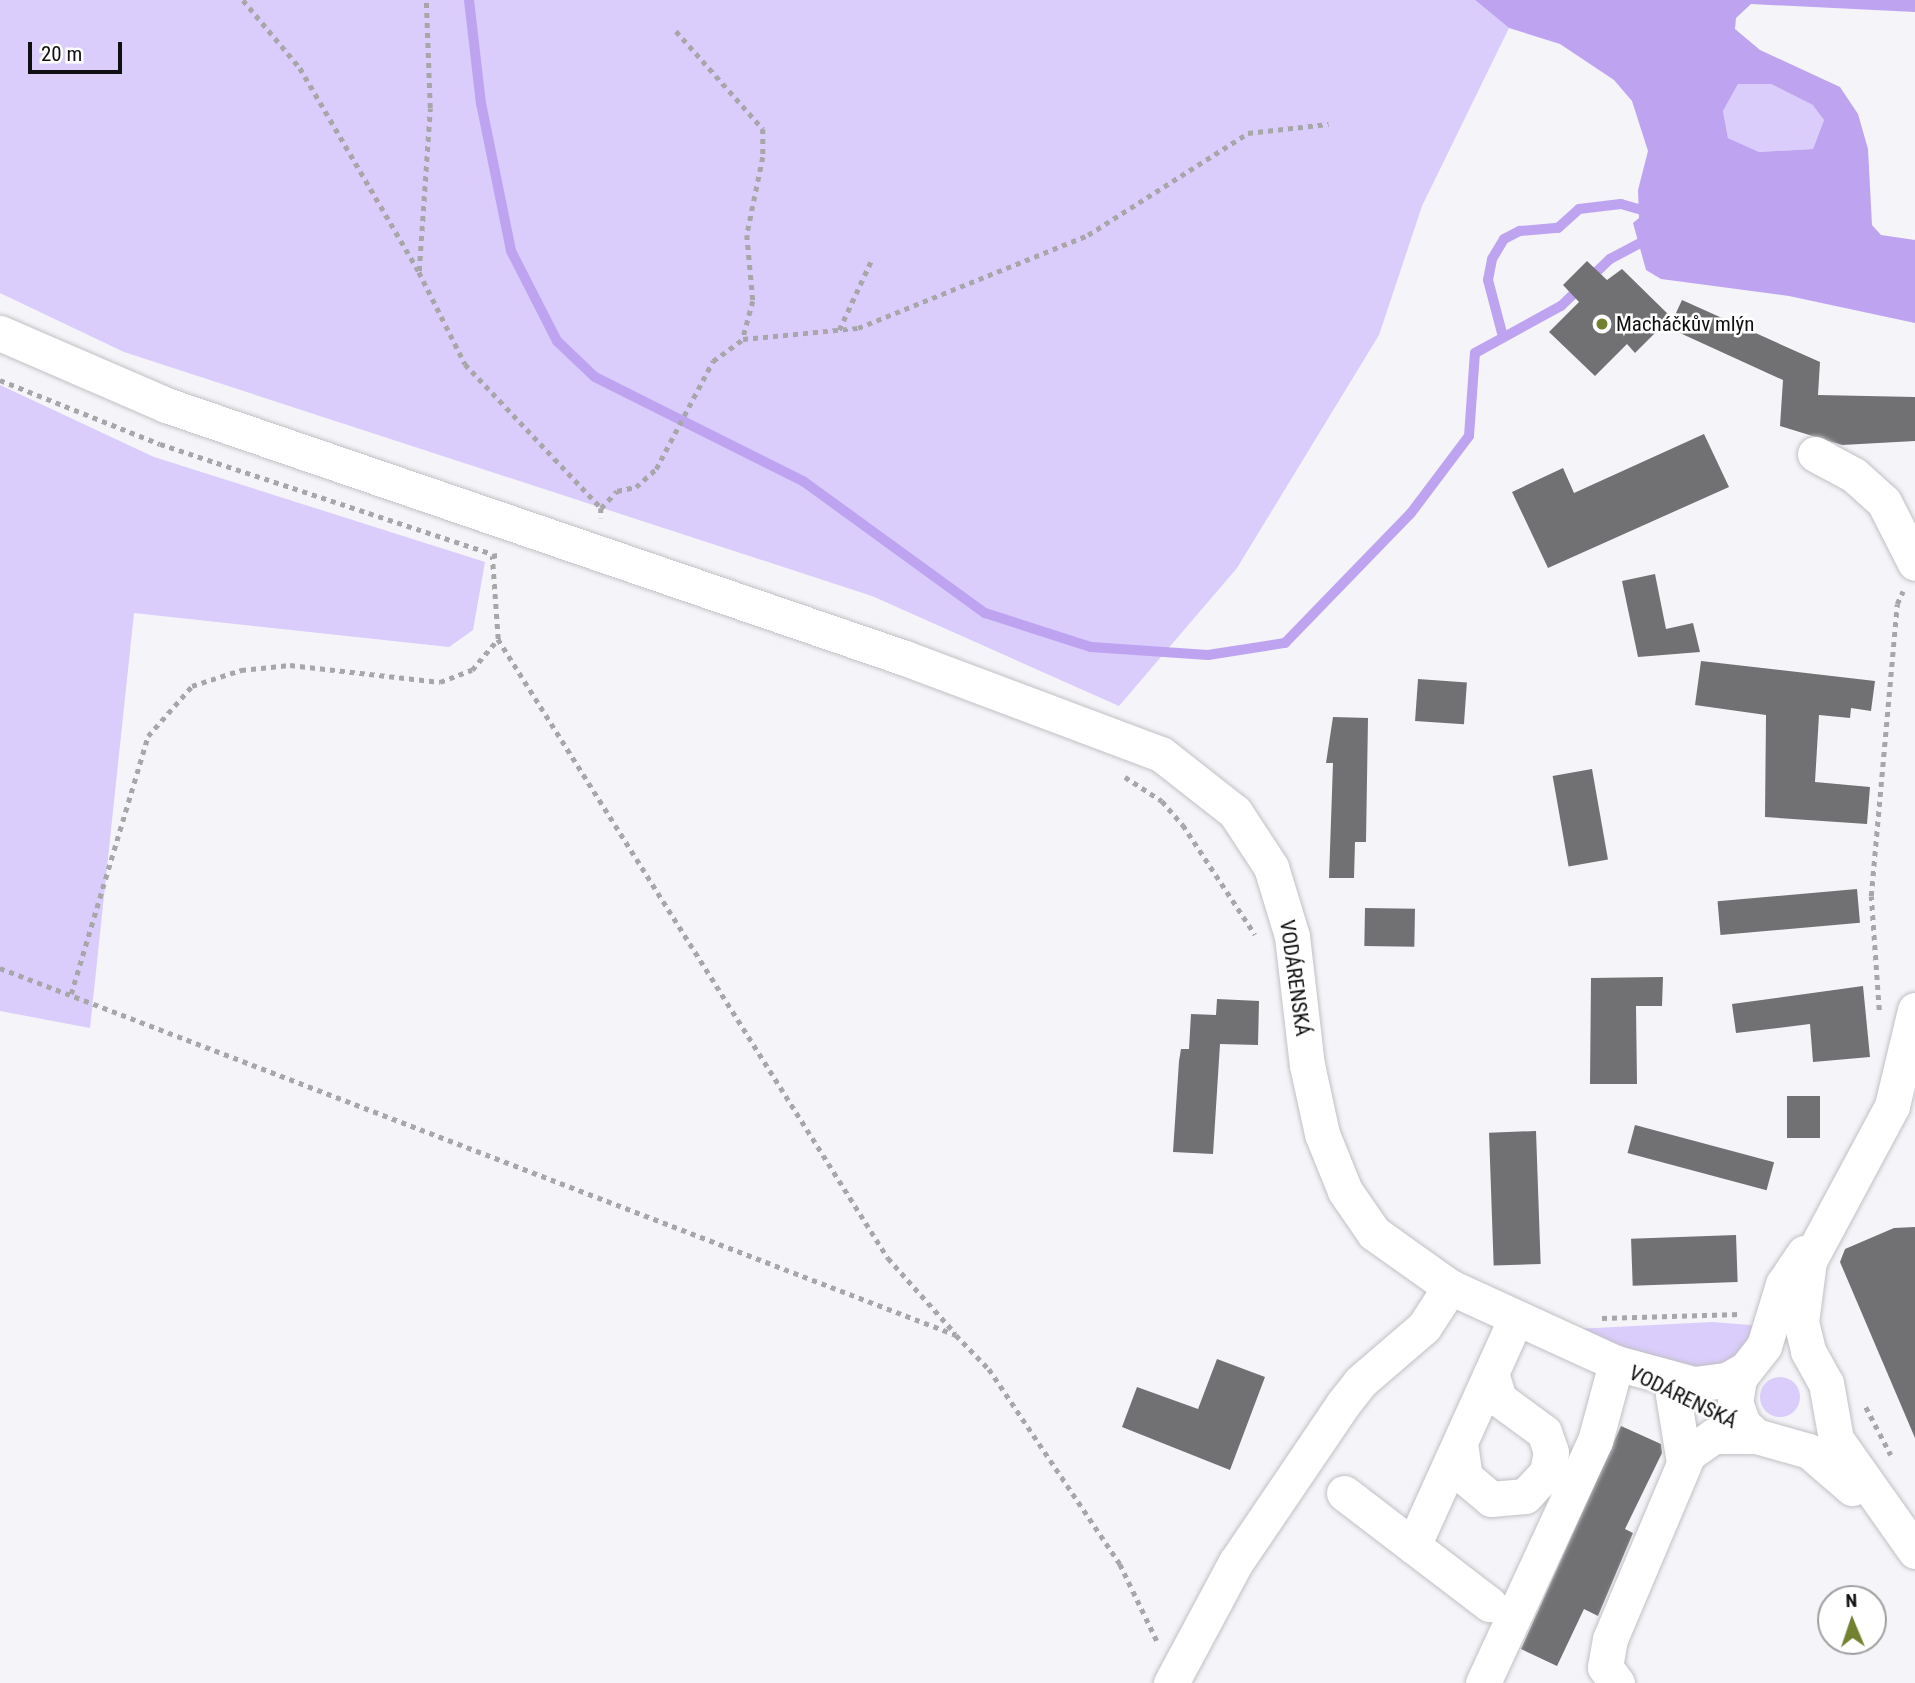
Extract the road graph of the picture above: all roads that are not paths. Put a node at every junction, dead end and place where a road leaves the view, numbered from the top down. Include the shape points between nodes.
1 (0, 333) edge
2 (1815, 454) dead end
3 (1911, 574) edge
4 (1915, 1010) edge
5 (1832, 1216) junction
6 (1450, 1287) junction
7 (1516, 1318) junction
8 (1616, 1363) junction
9 (1815, 1365) junction
10 (1747, 1367) junction
11 (1491, 1373) junction
12 (1673, 1395) junction
13 (1844, 1396) junction
14 (1761, 1437) junction
15 (1460, 1443) junction
16 (1684, 1462) junction
17 (1344, 1493) dead end
18 (1907, 1541) edge
19 (1413, 1546) junction
20 (1489, 1604) dead end
21 (1173, 1680) edge
22 (1483, 1683) edge
23 (1617, 1683) edge

1 - 6 street, VODÁRENSKÁ via 166,405 905,658 1161,754 1235,812 1271,867 1284,906 1312,1092 1336,1173 1374,1233
2 - 3 street via 1854,475 1884,502
4 - 5 street via 1892,1105
5 - 9 street via 1808,1261 1805,1285 1802,1330
5 - 10 street via 1783,1284 1764,1346
6 - 7 street, VODÁRENSKÁ
6 - 21 street via 1424,1327 1360,1382 1343,1404 1236,1562
7 - 8 street, VODÁRENSKÁ
7 - 11 street
8 - 10 street, VODÁRENSKÁ via 1694,1384 1727,1380
8 - 12 street, VODÁRENSKÁ
8 - 22 street via 1595,1441
9 - 10 street via 1802,1355 1779,1351
9 - 13 street
10 - 14 street via 1735,1402
11 - 15 street
11 - 15 street via 1499,1399 1544,1432 1551,1452 1547,1472 1525,1496 1491,1499 1465,1477
12 - 14 street, VODÁRENSKÁ via 1728,1414
12 - 16 street
13 - 14 street via 1814,1431
13 - 18 street via 1836,1440
14 - 16 street via 1731,1433 1704,1439
14 - 18 street via 1818,1457
15 - 19 street
16 - 23 street via 1607,1649 1605,1667
17 - 19 street
19 - 20 street

